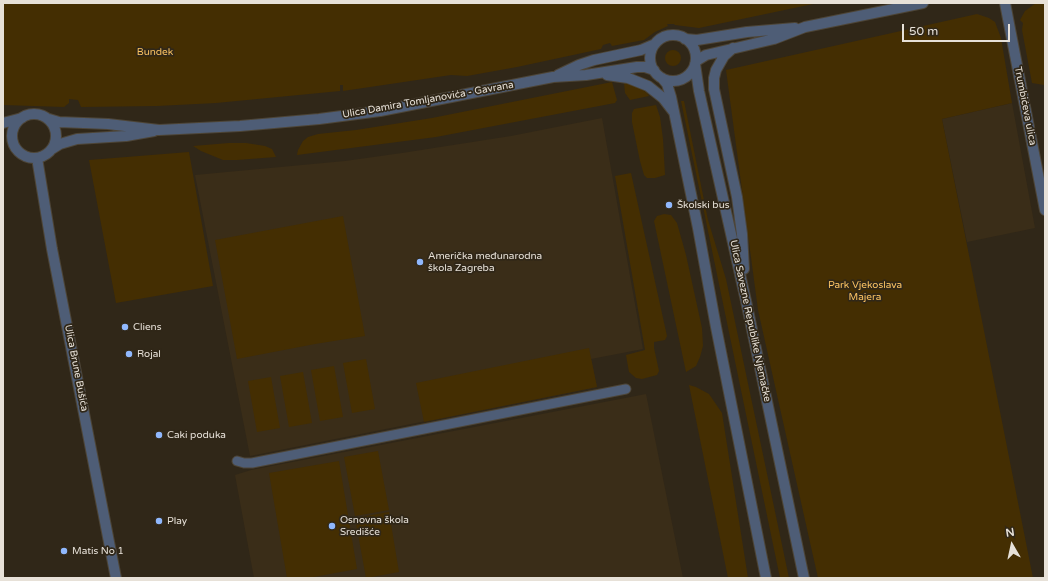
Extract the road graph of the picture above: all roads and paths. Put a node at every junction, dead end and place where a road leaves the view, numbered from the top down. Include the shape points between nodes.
1 (923, 3) edge
2 (1005, 3) edge
3 (805, 27) junction
4 (685, 39) junction
5 (655, 44) junction
6 (733, 48) junction
7 (695, 63) junction
8 (654, 70) junction
9 (597, 74) junction
10 (553, 77) junction
11 (662, 78) junction
12 (675, 115) junction
13 (22, 118) junction
14 (49, 119) junction
15 (3, 123) edge
16 (159, 130) junction
17 (3, 144) edge
18 (52, 149) junction
19 (17, 150) junction
20 (37, 158) junction
21 (1045, 210) edge
22 (746, 301) junction
23 (626, 389) dead end
24 (237, 461) dead end
25 (116, 578) edge
26 (766, 578) edge
27 (804, 578) edge

1 - 3 street
2 - 21 street, Trumbićeva ulica
3 - 4 street via 766,29 697,40
3 - 6 street via 774,39
4 - 5 street via 672,35 660,39
4 - 7 street via 692,46 696,56
5 - 8 street via 650,53
5 - 10 street, Ulica Damira Tomljanovića - Gavrana via 641,50 594,60
6 - 7 street via 706,55
6 - 22 street via 724,56 716,70 714,88 740,215
7 - 11 street via 688,76 682,79 675,81
7 - 22 street, Ulica Savezne Republike Njemačke
8 - 9 street, Ulica Damira Tomljanovića - Gavrana via 637,67
8 - 11 street
9 - 10 street, Ulica Damira Tomljanovića - Gavrana
9 - 12 street via 640,82 648,86 663,98
10 - 16 street, Ulica Damira Tomljanovića - Gavrana via 356,114 240,126
11 - 12 street via 669,90
12 - 26 street
13 - 14 street, Ulica Damira Tomljanovića - Gavrana via 32,113
13 - 15 street, Ulica Damira Tomljanovića - Gavrana
13 - 19 street via 13,129 12,136
14 - 16 street, Ulica Damira Tomljanovića - Gavrana via 58,122
14 - 18 street via 56,130
16 - 18 street, Ulica Damira Tomljanovića - Gavrana via 126,136 77,139
17 - 19 street
18 - 20 street, Ulica Damira Tomljanovića - Gavrana
19 - 20 street
20 - 25 street, Ulica Brune Bušića via 52,249
22 - 27 street, Ulica Savezne Republike Njemačke
23 - 24 street via 260,461

